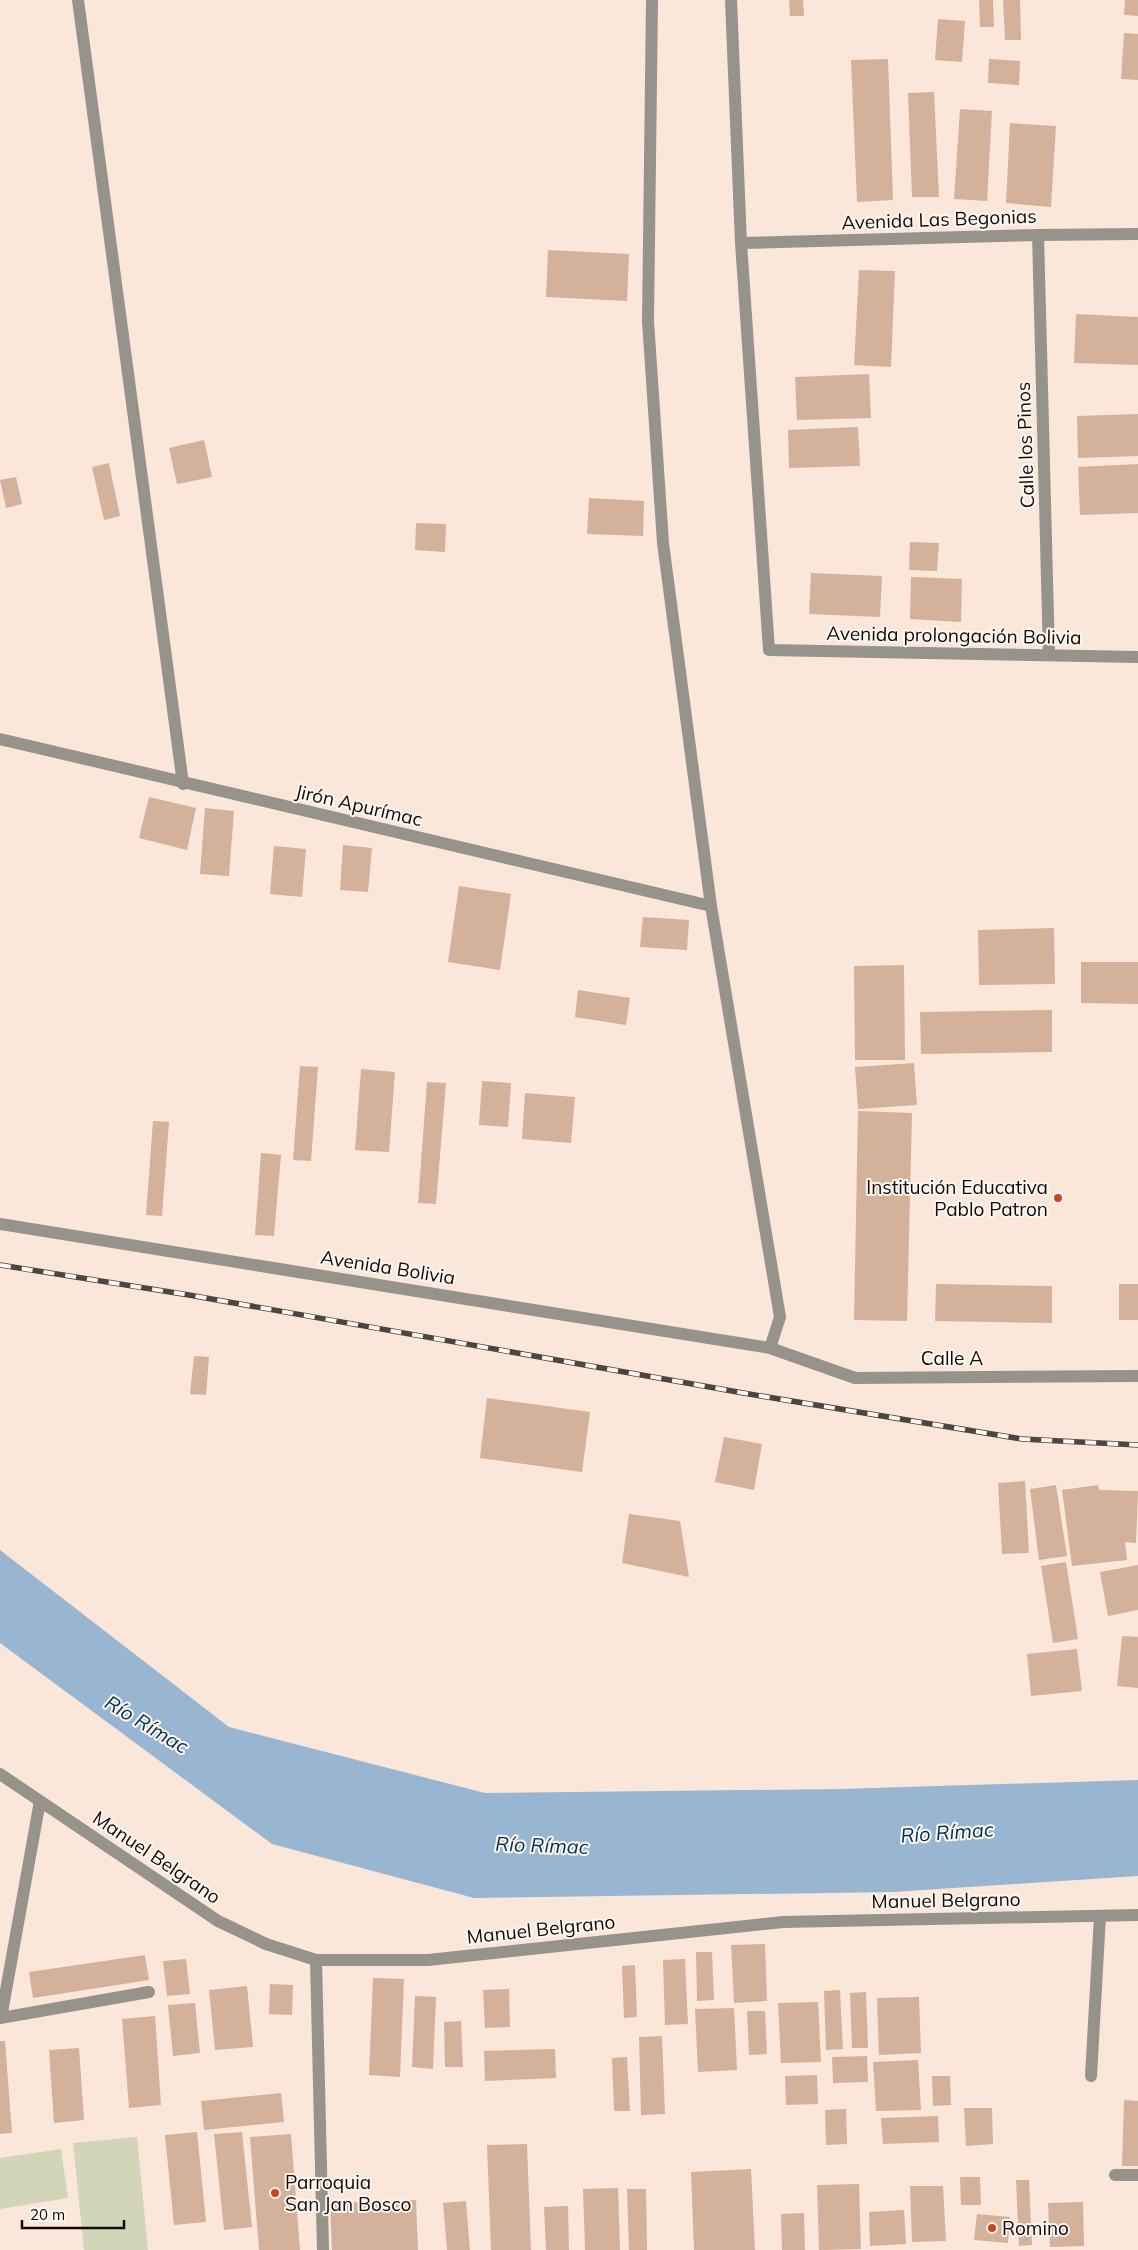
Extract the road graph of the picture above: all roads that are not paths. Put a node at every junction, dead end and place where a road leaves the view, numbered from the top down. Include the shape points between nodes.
1 (78, 0) edge
2 (652, 0) edge
3 (731, 0) edge
4 (1138, 234) edge
5 (1038, 235) junction
6 (741, 243) junction
7 (1049, 655) junction
8 (1138, 657) edge
9 (0, 739) edge
10 (183, 784) junction
11 (711, 906) junction
12 (0, 1224) edge
13 (770, 1348) junction
14 (1138, 1376) edge
15 (0, 1774) edge
16 (40, 1801) junction
17 (1138, 1915) edge
18 (1100, 1916) junction
19 (316, 1960) junction
20 (149, 1992) dead end
21 (1, 2018) edge
22 (1091, 2076) dead end
23 (1115, 2175) dead end
24 (1138, 2175) edge
25 (323, 2250) edge

1 - 10 street
2 - 11 street via 648,321 663,543
3 - 6 street
4 - 5 street, Avenida Las Begonias
5 - 6 street, Avenida Las Begonias
5 - 7 street, Calle los Pinos
6 - 7 street, Avenida prolongación Bolivia via 769,650
7 - 8 street, Avenida prolongación Bolivia
9 - 10 street, Jirón Apurímac
10 - 11 street, Jirón Apurímac
11 - 13 street via 780,1317
12 - 13 street, Avenida Bolivia
13 - 14 street, Calle A via 855,1378
15 - 16 street, Manuel Belgrano
16 - 19 street, Manuel Belgrano via 218,1921 266,1944
16 - 21 street
17 - 18 street, Manuel Belgrano
18 - 19 street, Manuel Belgrano via 783,1922 428,1960
18 - 22 street
19 - 25 street
20 - 21 street
23 - 24 street

